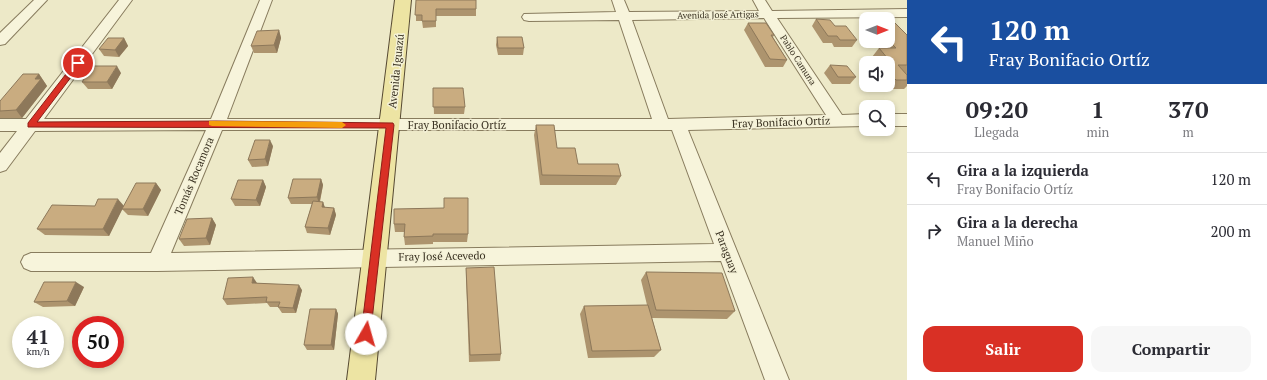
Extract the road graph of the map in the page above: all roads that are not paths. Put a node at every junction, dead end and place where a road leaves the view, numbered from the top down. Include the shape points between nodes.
1 (41, 0) edge
2 (126, 0) edge
3 (266, 0) edge
4 (403, 0) edge
5 (618, 0) edge
6 (759, 0) edge
7 (900, 0) edge
8 (907, 7) edge
9 (907, 13) edge
10 (768, 14) junction
11 (624, 16) junction
12 (529, 17) dead end
13 (0, 21) edge
14 (20, 21) junction
15 (0, 41) edge
16 (837, 120) junction
17 (859, 120) edge
18 (895, 120) edge
19 (907, 120) edge
20 (216, 123) junction
21 (670, 124) junction
22 (0, 125) edge
23 (31, 125) junction
24 (390, 125) junction
25 (0, 165) edge
26 (727, 252) junction
27 (375, 257) junction
28 (31, 262) dead end
29 (157, 262) junction
30 (361, 380) edge
31 (777, 380) edge

1 - 14 street
2 - 23 street
3 - 20 street, Tomás Rocamora
4 - 24 main road, Avenida Iguazú
5 - 11 street, Paraguay
6 - 10 street, Pablo Camuna
7 - 8 street
9 - 10 street, Avenida José Artigas
10 - 11 street, Avenida José Artigas
10 - 16 street, Pablo Camuna
11 - 12 street, Avenida José Artigas
11 - 21 street, Paraguay
13 - 14 street
14 - 15 street
16 - 17 street, Fray Bonifacio Ortíz
16 - 21 street, Fray Bonifacio Ortíz
18 - 19 street
20 - 23 street, Fray Bonifacio Ortíz
20 - 24 street, Fray Bonifacio Ortíz
20 - 29 street, Tomás Rocamora
21 - 24 street, Fray Bonifacio Ortíz
21 - 26 street, Paraguay
22 - 23 street, Fray Bonifacio Ortíz
23 - 25 street
24 - 27 main road, Avenida Iguazú
26 - 27 street, Fray José Acevedo
26 - 31 street, Paraguay
27 - 29 street, Fray José Acevedo
27 - 30 main road, Avenida Iguazú
28 - 29 street, Fray José Acevedo

